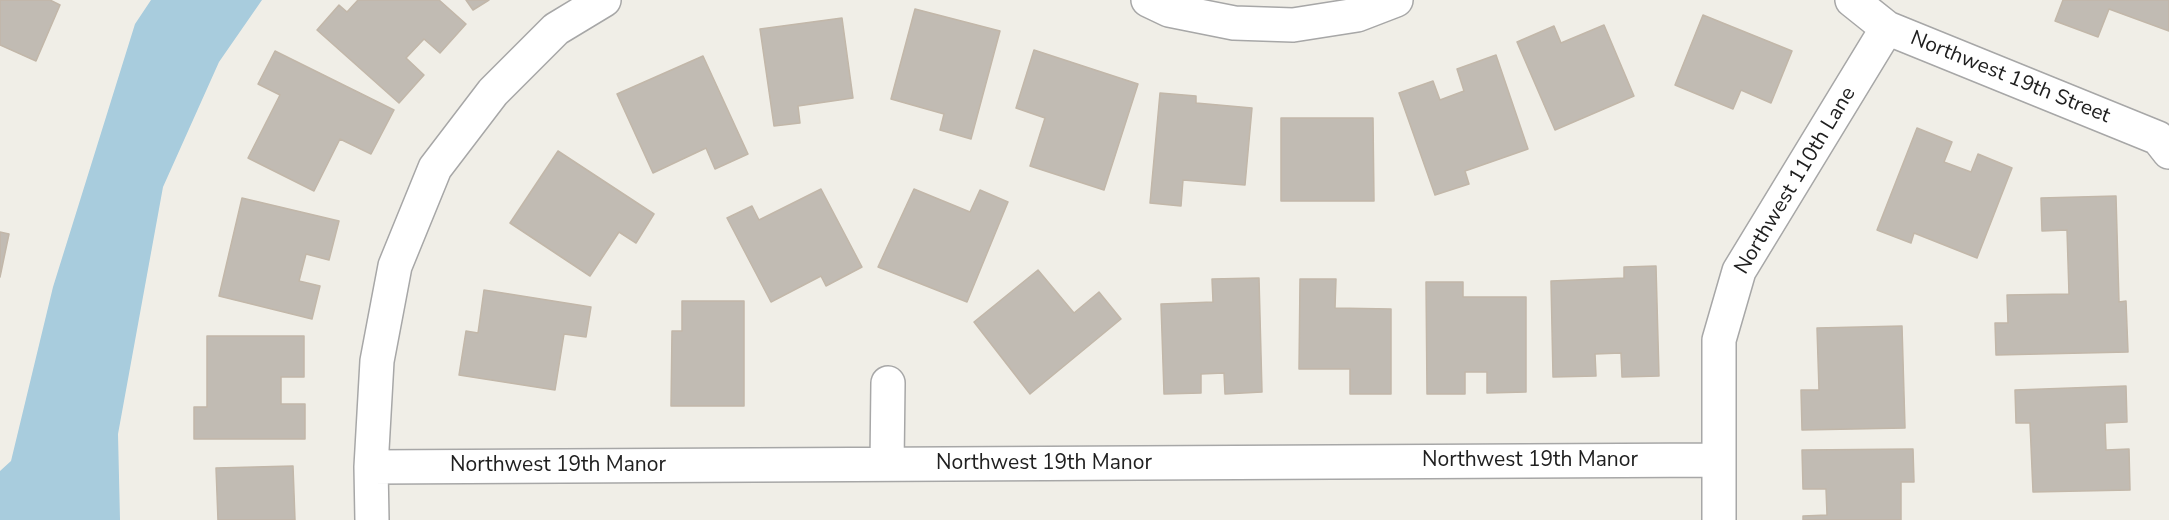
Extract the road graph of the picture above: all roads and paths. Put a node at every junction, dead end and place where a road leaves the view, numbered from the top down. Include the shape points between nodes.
1 (604, 0) edge
2 (1148, 0) edge
3 (1396, 0) edge
4 (1852, 0) edge
5 (1887, 28) junction
6 (2169, 152) edge
7 (888, 383) dead end
8 (1718, 460) junction
9 (887, 464) junction
10 (371, 467) junction
11 (372, 520) edge
12 (1719, 520) edge

1 - 10 street via 556,29 493,92 435,168 395,266 377,361
2 - 3 street via 1169,10 1234,23 1293,25 1357,15
4 - 5 street, Northwest 19th Street
5 - 6 street, Northwest 19th Street via 2158,138
5 - 8 street, Northwest 110th Lane via 1740,271 1719,340
7 - 9 street
8 - 9 street, Northwest 19th Manor
8 - 12 street, Northwest 110th Lane
9 - 10 street, Northwest 19th Manor
10 - 11 street

